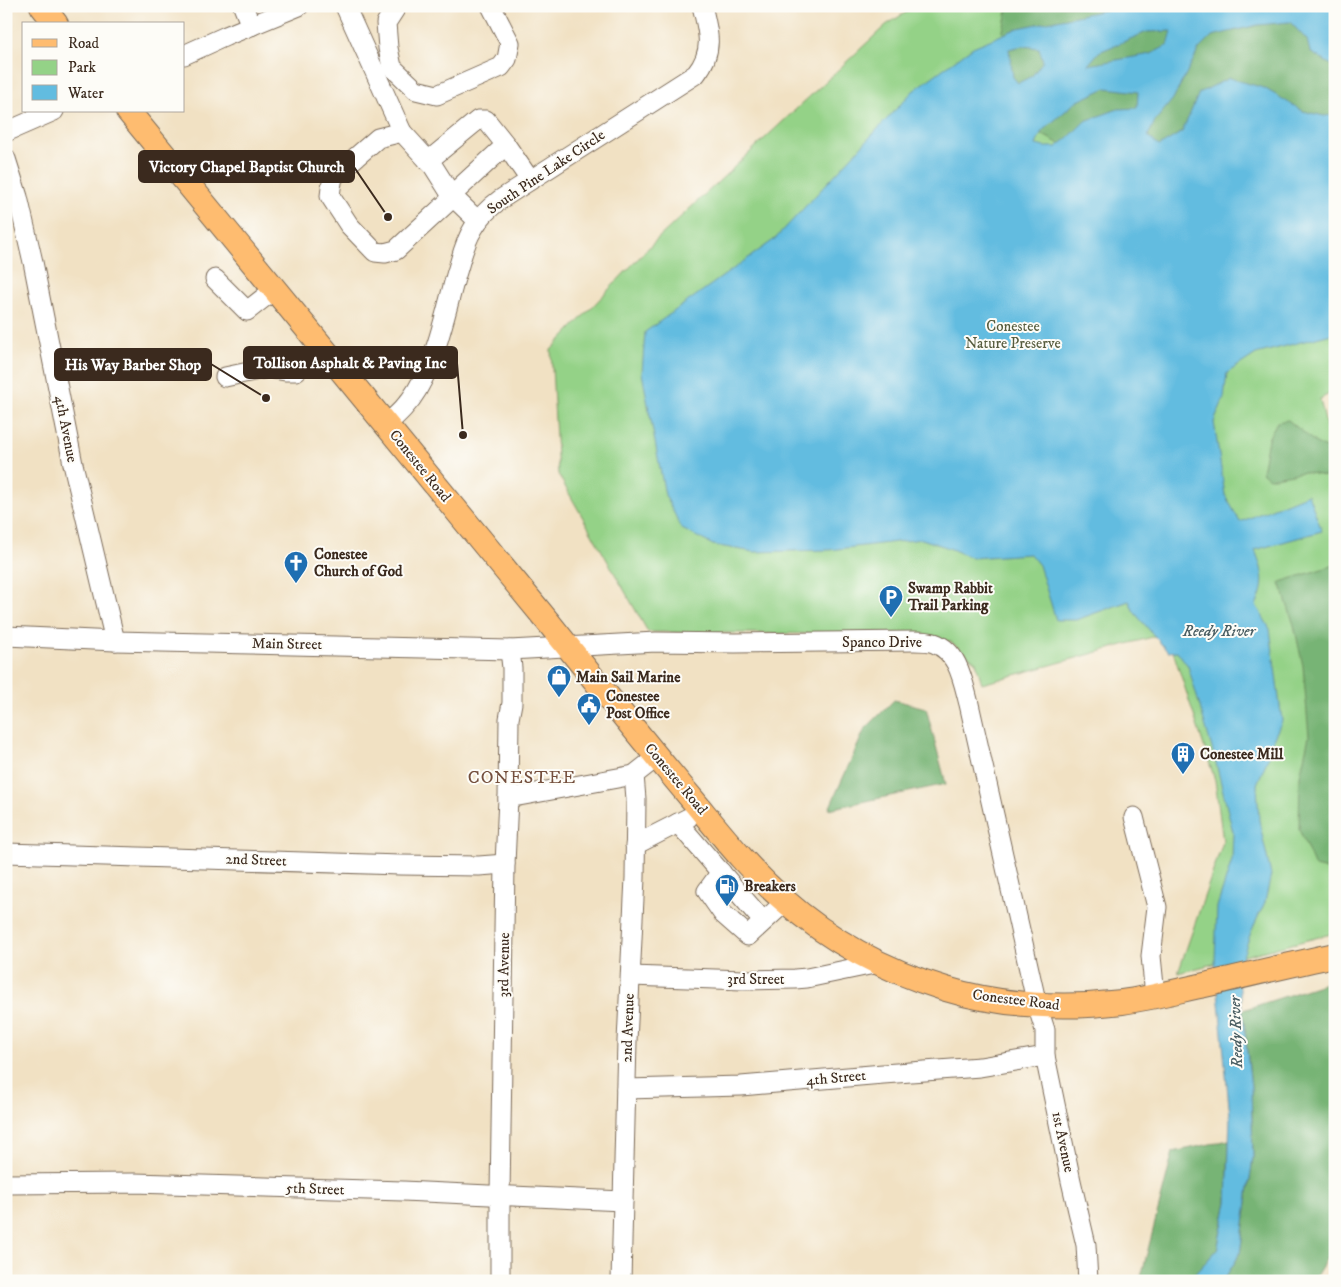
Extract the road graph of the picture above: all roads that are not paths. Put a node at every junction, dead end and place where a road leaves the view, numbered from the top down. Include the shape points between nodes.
1 (42, 6) edge
2 (243, 6) edge
3 (299, 6) edge
4 (345, 6) edge
5 (397, 6) edge
6 (491, 6) edge
7 (702, 6) edge
8 (54, 22) edge
9 (251, 26) junction
10 (185, 55) edge
11 (384, 71) junction
12 (52, 112) edge
13 (129, 112) edge
14 (6, 132) edge
15 (402, 132) junction
16 (506, 145) junction
17 (425, 157) junction
18 (6, 159) edge
19 (530, 180) junction
20 (452, 196) junction
21 (478, 221) junction
22 (215, 279) dead end
23 (275, 289) junction
24 (323, 348) junction
25 (225, 377) dead end
26 (386, 425) junction
27 (6, 636) edge
28 (115, 640) junction
29 (568, 647) junction
30 (510, 650) junction
31 (657, 757) junction
32 (634, 775) junction
33 (508, 798) junction
34 (701, 810) junction
35 (1134, 817) dead end
36 (678, 824) junction
37 (635, 845) junction
38 (6, 853) edge
39 (506, 864) junction
40 (720, 872) junction
41 (785, 902) junction
42 (763, 921) junction
43 (1335, 955) edge
44 (879, 963) junction
45 (631, 976) junction
46 (1166, 993) junction
47 (1037, 1004) junction
48 (1045, 1056) junction
49 (626, 1089) junction
50 (6, 1184) edge
51 (500, 1195) junction
52 (623, 1201) junction
53 (500, 1281) edge
54 (621, 1281) edge
55 (1088, 1281) edge

1 - 8 main road
2 - 9 street
3 - 9 street
4 - 11 street
5 - 11 street via 386,23 388,48
6 - 11 street via 510,43 502,67 437,95 416,90
7 - 19 street, South Pine Lake Circle via 708,51 703,66 696,74
9 - 10 street
11 - 15 street
12 - 14 street
13 - 23 main road, Conestee Road
15 - 17 street
15 - 20 street via 378,138 333,177 330,196 349,225 376,252 385,254 396,250
16 - 17 street via 486,120 478,120
16 - 19 street
16 - 20 street
17 - 20 street
18 - 28 street, 4th Avenue via 33,262 73,464
19 - 21 street, South Pine Lake Circle via 491,206
20 - 21 street
21 - 26 street, South Pine Lake Circle via 465,244 424,377 404,408
22 - 23 street via 247,311
23 - 24 main road, Conestee Road
24 - 25 street via 296,371 268,368
24 - 26 main road, Conestee Road
26 - 29 main road, Conestee Road
27 - 28 street, Main Street
28 - 30 street, Main Street
29 - 30 street, Main Street
29 - 31 main road, Conestee Road
29 - 47 street, Spanco Drive via 656,642 914,641 931,642 944,648 956,662 969,704
30 - 33 street, 3rd Avenue via 512,703
31 - 32 street
31 - 34 main road, Conestee Road
32 - 33 street
32 - 37 street, 2nd Avenue
33 - 39 street, 3rd Avenue
34 - 36 street
34 - 41 main road, Conestee Road
35 - 46 street via 1157,907 1152,956
36 - 37 street
36 - 40 street
37 - 45 street, 2nd Avenue
38 - 39 street, 2nd Street via 400,865
39 - 51 street, 3rd Avenue
40 - 42 street
40 - 42 street via 707,891 723,914 748,936
41 - 42 street
41 - 44 main road, Conestee Road via 839,941
43 - 46 main road, Conestee Road
44 - 45 street, 3rd Street via 795,979
44 - 47 main road, Conestee Road via 947,989 984,998
45 - 49 street, 2nd Avenue
46 - 47 main road, Conestee Road via 1125,1002
47 - 48 street, 1st Avenue via 1045,1030
48 - 49 street, 4th Street via 980,1067 741,1086
48 - 55 street, 1st Avenue via 1086,1245
49 - 52 street, 2nd Avenue
50 - 51 street, 5th Street via 134,1183
51 - 52 street, 5th Street
51 - 53 street, 3rd Avenue
52 - 54 street, 2nd Avenue

